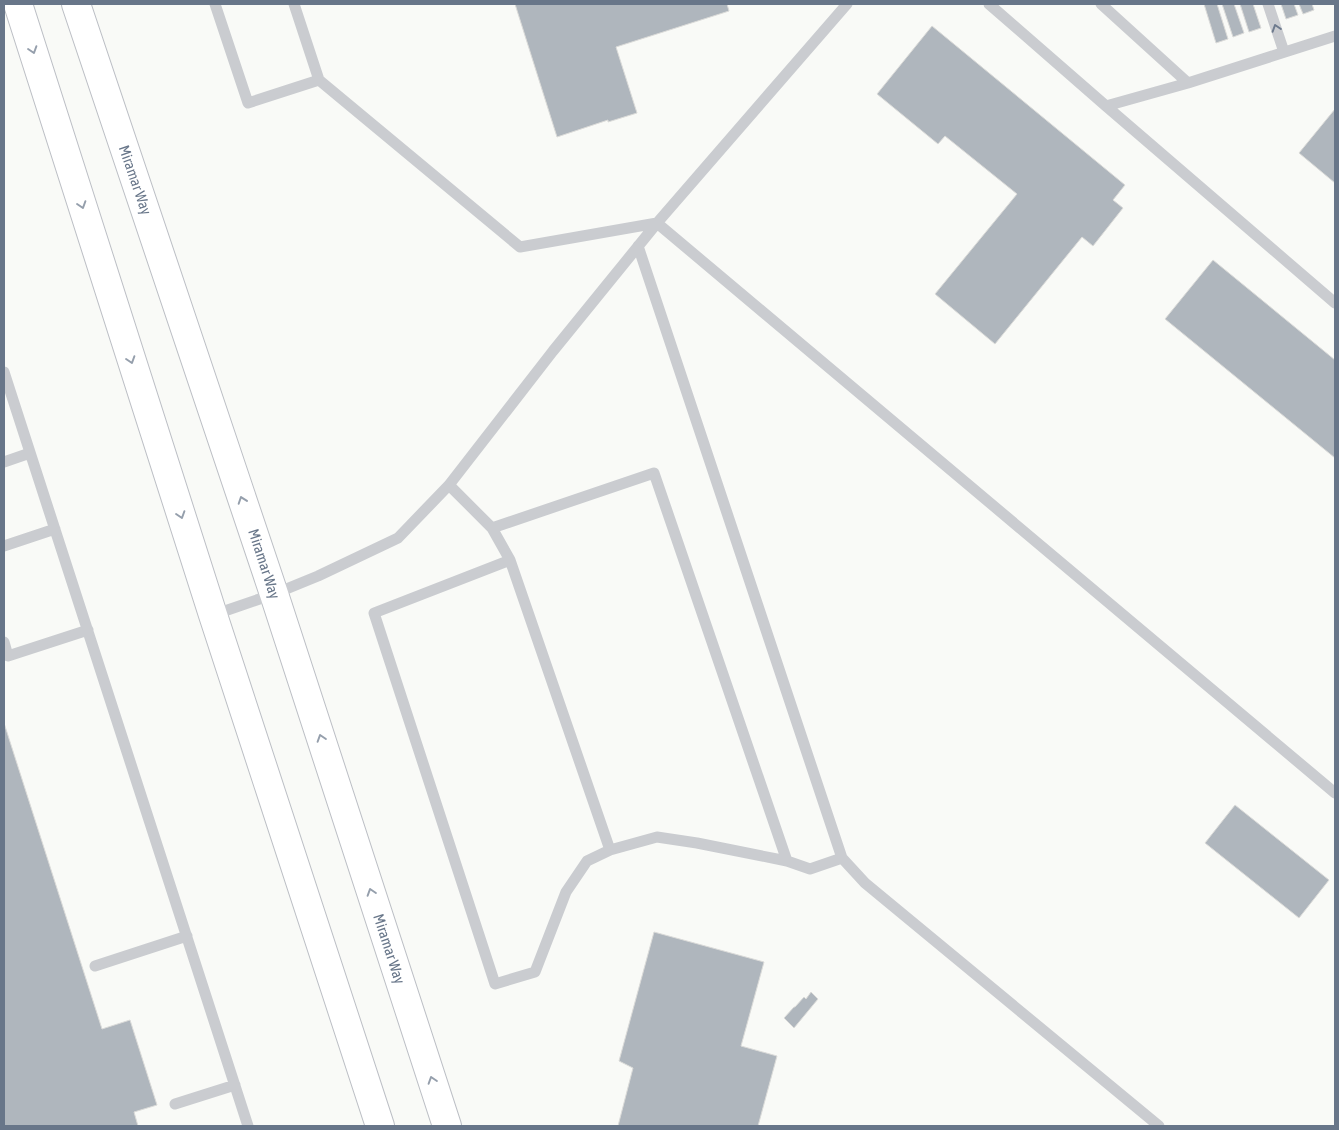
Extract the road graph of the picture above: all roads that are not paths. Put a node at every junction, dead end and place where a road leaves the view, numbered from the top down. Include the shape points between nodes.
1 (18, 4) edge
2 (76, 4) edge
3 (215, 4) edge
4 (294, 4) edge
5 (989, 4) edge
6 (1101, 4) edge
7 (1268, 4) edge
8 (845, 5) edge
9 (1335, 36) edge
10 (1284, 52) junction
11 (319, 80) junction
12 (1188, 83) junction
13 (1106, 106) junction
14 (657, 223) junction
15 (638, 246) junction
16 (1335, 303) edge
17 (4, 372) edge
18 (30, 453) junction
19 (4, 462) edge
20 (449, 485) junction
21 (492, 528) junction
22 (55, 529) junction
23 (4, 546) edge
24 (510, 560) junction
25 (274, 594) junction
26 (213, 615) junction
27 (88, 630) junction
28 (4, 642) edge
29 (1335, 793) edge
30 (610, 850) junction
31 (842, 858) junction
32 (787, 862) junction
33 (187, 936) junction
34 (95, 966) dead end
35 (235, 1085) junction
36 (174, 1104) dead end
37 (248, 1126) edge
38 (380, 1126) edge
39 (447, 1126) edge
40 (1159, 1126) edge

1 -> 26 main road
25 -> 2 main road, Miramar Way
3 - 11 lane via 248,103
4 - 11 lane
5 - 13 lane
6 - 12 lane
10 -> 7 lane
8 - 14 lane
9 - 10 lane
10 - 12 lane
11 - 14 lane via 520,247
12 - 13 lane
13 - 16 lane
14 - 15 lane
14 - 29 lane
15 - 20 lane
15 - 31 lane
17 - 18 lane
18 - 19 lane
18 - 22 lane
20 - 21 lane
20 - 25 lane via 398,538
21 - 24 lane
21 - 32 lane via 654,473
22 - 23 lane
22 - 27 lane
24 - 30 lane
24 - 30 lane via 374,613 495,984 535,972 566,892 587,861
25 - 26 lane
39 -> 25 main road, Miramar Way
26 - 38 main road
27 - 28 lane via 8,656
27 - 33 lane
30 - 32 lane via 657,837
31 - 32 lane via 810,869
31 - 40 lane via 865,883
33 - 34 lane
33 - 35 lane
35 - 36 lane
35 - 37 lane

